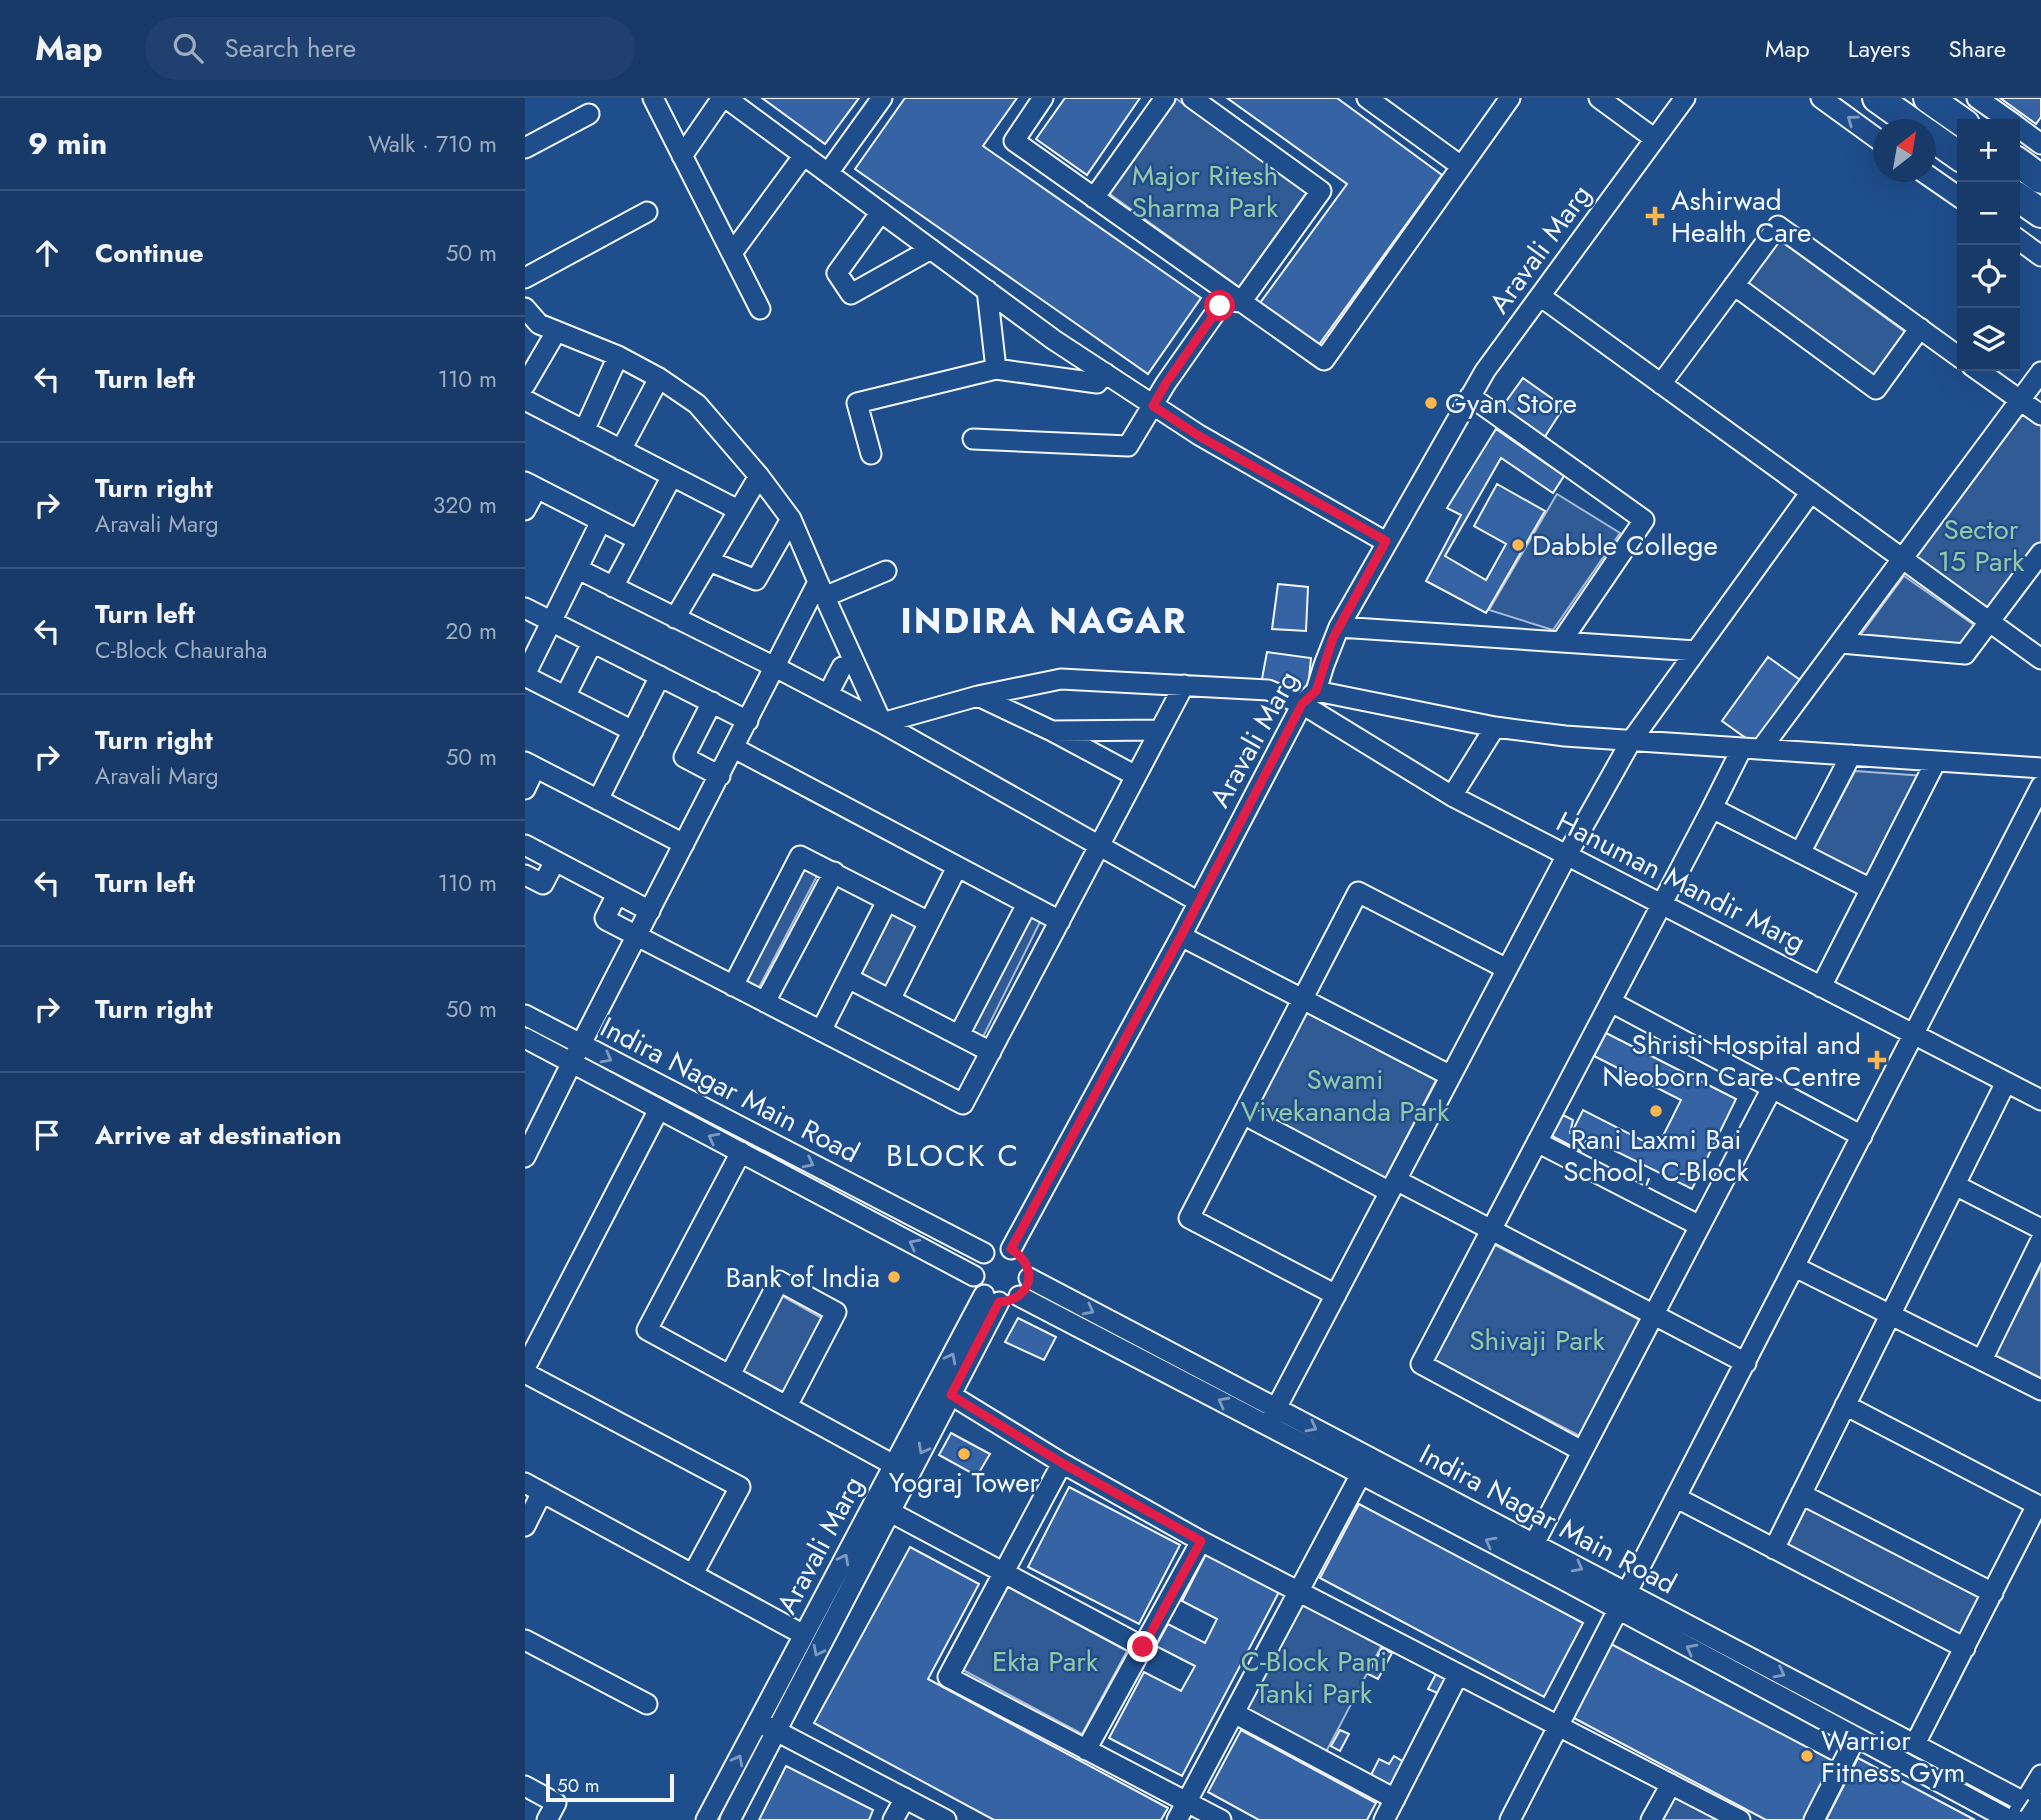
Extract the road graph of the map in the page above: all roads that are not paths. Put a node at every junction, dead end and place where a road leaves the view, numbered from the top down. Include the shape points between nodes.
1 (653, 98) edge
2 (724, 98) edge
3 (882, 98) edge
4 (1043, 98) edge
5 (1165, 98) edge
6 (1192, 98) edge
7 (1367, 98) edge
8 (1510, 98) edge
9 (1598, 98) edge
10 (1685, 98) edge
11 (1821, 98) edge
12 (1877, 98) edge
13 (1928, 98) edge
14 (1977, 98) edge
15 (589, 114) dead end
16 (1907, 119) edge
17 (1958, 119) edge
18 (2006, 119) edge
19 (2020, 128) edge
20 (1873, 135) edge
21 (2039, 138) edge
22 (1655, 139) junction
23 (1936, 140) edge
24 (525, 148) edge
25 (1957, 154) edge
26 (804, 155) junction
27 (682, 156) junction
28 (2020, 164) edge
29 (1461, 166) junction
30 (828, 173) junction
31 (2041, 179) edge
32 (1936, 181) edge
33 (1957, 196) edge
34 (1094, 198) junction
35 (2020, 198) edge
36 (647, 212) dead end
37 (881, 212) junction
38 (2041, 213) edge
39 (2020, 241) edge
40 (931, 249) junction
41 (731, 253) junction
42 (2041, 256) edge
43 (525, 278) edge
44 (1734, 285) junction
45 (987, 290) junction
46 (1540, 296) junction
47 (1241, 302) junction
48 (525, 308) edge
49 (760, 309) dead end
50 (1920, 328) junction
51 (557, 332) junction
52 (1957, 355) edge
53 (618, 356) junction
54 (996, 369) junction
55 (1979, 371) edge
56 (2041, 372) edge
57 (1105, 373) junction
58 (659, 378) junction
59 (1661, 384) junction
60 (525, 385) edge
61 (1470, 396) junction
62 (525, 400) edge
63 (2021, 401) junction
64 (1153, 406) junction
65 (2041, 415) edge
66 (584, 431) junction
67 (973, 439) dead end
68 (621, 450) junction
69 (871, 454) dead end
70 (672, 476) junction
71 (759, 476) junction
72 (531, 485) edge
73 (1811, 492) junction
74 (525, 510) edge
75 (738, 510) junction
76 (791, 519) junction
77 (601, 522) junction
78 (638, 540) junction
79 (1386, 541) junction
80 (2041, 553) edge
81 (1903, 559) junction
82 (709, 561) junction
83 (577, 569) junction
84 (886, 570) dead end
85 (613, 587) junction
86 (821, 590) junction
87 (525, 608) edge
88 (675, 618) junction
89 (552, 622) junction
90 (1991, 622) junction
91 (1339, 626) junction
92 (1561, 642) junction
93 (592, 643) junction
94 (1841, 643) junction
95 (1696, 651) junction
96 (2041, 659) edge
97 (775, 667) junction
98 (842, 667) dead end
99 (525, 675) edge
100 (660, 676) junction
101 (1184, 685) junction
102 (828, 694) junction
103 (566, 695) junction
104 (978, 696) junction
105 (1309, 697) junction
106 (712, 702) junction
107 (748, 721) junction
108 (882, 723) junction
109 (1495, 727) junction
110 (1160, 730) junction
111 (633, 731) junction
112 (1052, 731) junction
113 (1632, 741) junction
114 (734, 748) junction
115 (1751, 749) junction
116 (1851, 755) junction
117 (1936, 761) junction
118 (530, 765) edge
119 (2041, 768) edge
120 (720, 776) junction
121 (1136, 776) junction
122 (2041, 786) edge
123 (525, 789) edge
124 (1453, 796) junction
125 (598, 800) junction
126 (1712, 808) junction
127 (684, 844) junction
128 (525, 845) edge
129 (1099, 847) junction
130 (1800, 853) junction
131 (1567, 855) junction
132 (555, 861) junction
133 (957, 867) junction
134 (834, 872) junction
135 (525, 875) edge
136 (1871, 889) junction
137 (617, 894) junction
138 (887, 901) junction
139 (1199, 902) junction
140 (1027, 904) junction
141 (1662, 904) junction
142 (650, 911) junction
143 (1060, 921) junction
144 (929, 922) junction
145 (637, 936) junction
146 (1181, 936) junction
147 (1507, 970) junction
148 (848, 978) junction
149 (733, 986) junction
150 (1821, 987) junction
151 (1303, 999) junction
152 (890, 1000) junction
153 (765, 1002) junction
154 (1611, 1002) junction
155 (525, 1014) edge
156 (821, 1031) junction
157 (1914, 1034) junction
158 (959, 1035) junction
159 (525, 1038) edge
160 (580, 1044) junction
161 (991, 1052) junction
162 (571, 1062) junction
163 (1451, 1076) junction
164 (2006, 1082) junction
165 (1772, 1088) junction
166 (2041, 1100) edge
167 (659, 1109) junction
168 (1243, 1114) junction
169 (1862, 1136) junction
170 (1537, 1142) junction
171 (741, 1152) junction
172 (525, 1157) edge
173 (1955, 1185) junction
174 (1393, 1186) junction
175 (1700, 1226) junction
176 (2041, 1229) edge
177 (1491, 1230) junction
178 (2041, 1240) edge
179 (1011, 1249) junction
180 (985, 1253) junction
181 (1795, 1267) junction
182 (974, 1276) junction
183 (1029, 1278) junction
184 (1336, 1295) junction
185 (1019, 1296) junction
186 (992, 1299) junction
187 (1653, 1315) junction
188 (1890, 1315) junction
189 (1982, 1360) junction
190 (1746, 1363) junction
191 (525, 1370) edge
192 (730, 1375) junction
193 (2041, 1390) edge
194 (951, 1395) junction
195 (1845, 1405) junction
196 (787, 1406) junction
197 (1272, 1417) junction
198 (1582, 1451) junction
199 (1062, 1463) junction
200 (902, 1470) junction
201 (1361, 1474) junction
202 (534, 1488) edge
203 (1801, 1494) junction
204 (1677, 1498) junction
205 (2039, 1506) edge
206 (882, 1508) junction
207 (525, 1526) edge
208 (1201, 1541) junction
209 (1534, 1544) junction
210 (1774, 1549) junction
211 (1003, 1572) junction
212 (693, 1574) junction
213 (1298, 1592) junction
214 (1993, 1592) junction
215 (1624, 1602) junction
216 (804, 1634) junction
217 (525, 1640) edge
218 (1143, 1647) junction
219 (1965, 1648) junction
220 (1458, 1675) junction
221 (647, 1704) dead end
222 (1234, 1713) junction
223 (758, 1721) junction
224 (1559, 1726) junction
225 (776, 1731) junction
226 (1856, 1737) junction
227 (1915, 1744) junction
228 (1086, 1750) junction
229 (2041, 1775) edge
230 (1671, 1784) junction
231 (525, 1786) edge
232 (905, 1798) junction
233 (1395, 1799) junction
234 (1186, 1802) junction
235 (2035, 1810) edge
236 (547, 1820) edge
237 (706, 1820) edge
238 (730, 1820) edge
239 (893, 1820) edge
240 (946, 1820) edge
241 (1177, 1820) edge
242 (1221, 1820) edge
243 (1384, 1820) edge
244 (1510, 1820) edge
245 (1651, 1820) edge
246 (1740, 1820) edge
247 (1814, 1820) edge
248 (2012, 1820) edge

1 - 27 street
2 - 26 street
2 - 27 street
3 - 30 street
4 - 34 street via 1014,141
5 - 34 street
6 - 47 street via 1321,191
7 - 29 street
8 - 29 street
9 - 22 street
10 - 22 street, Aravali Marg
20 -> 11 street
12 - 16 highway
13 - 17 highway
14 - 18 street
15 - 24 street
19 - 21 street
22 - 46 street, Aravali Marg
23 - 25 highway
26 - 30 street
26 - 41 street
27 - 41 street
28 - 31 highway
29 - 47 street via 1324,360
30 - 37 street
32 - 33 street
34 - 47 street
35 - 38 highway
36 - 43 street
37 - 40 street
37 - 40 street via 837,273 851,294
39 - 42 street
40 - 45 street
41 - 49 street
44 - 50 street via 1777,226
44 - 50 street via 1876,389
44 - 59 street
45 - 54 street
45 - 57 street
46 - 59 street
46 - 61 street, Aravali Marg
47 - 64 street via 1220,306
48 - 51 street via 539,324
50 - 52 street
51 - 53 street
51 - 60 street
53 - 58 street
53 - 66 street
54 - 57 street via 1097,383
54 - 69 street via 857,403
55 - 63 street
56 - 63 street
57 - 64 street
58 - 68 street
58 - 71 street via 697,404
59 - 73 street
61 - 79 street, Aravali Marg
61 - 92 street via 1644,520
62 - 66 street
63 - 65 street
63 - 81 street
64 - 67 street via 1128,446
64 - 79 street
66 - 68 street
68 - 70 street
70 - 75 street
70 - 78 street
71 - 75 street
71 - 76 street
72 - 74 street
72 - 77 street
73 - 81 street
73 - 95 street
75 - 82 street
76 - 82 street via 756,580
76 - 86 street
77 - 78 street
77 - 83 street
78 - 85 street
79 - 91 street, Aravali Marg
80 - 90 street
81 - 90 street
81 - 94 street
82 - 88 street
83 - 85 street
83 - 89 street
84 - 86 street
85 - 88 street
86 - 97 street
86 - 108 street
87 - 89 street
88 - 97 street
89 - 93 street
89 - 99 street
90 - 94 street via 1965,654
90 - 96 street
91 - 92 street
91 - 105 street, Aravali Marg
92 - 95 street
93 - 100 street
93 - 103 street
94 - 115 street
95 - 113 street
97 - 102 street
97 - 107 street
98 - 102 street
99 - 103 street
100 - 106 street
100 - 111 street
101 - 104 street via 1061,679
101 - 105 street
101 - 110 street
102 - 108 street
103 - 111 street
104 - 108 street
104 - 112 street
105 - 109 street
105 - 124 street, Hanuman Mandir Marg
105 - 139 street, Aravali Marg
106 - 107 street
106 - 120 street via 684,757
107 - 114 street
108 - 129 street
109 - 113 street
109 - 124 street
110 - 112 street
110 - 121 street
111 - 125 street
112 - 121 street
113 - 115 street
113 - 131 street
114 - 120 street
114 - 133 street
115 - 116 street
115 - 126 street
116 - 117 street
116 - 130 street
117 - 119 street
117 - 136 street
118 - 123 street
118 - 125 street
120 - 127 street
121 - 129 street
122 - 157 street
124 - 131 street, Hanuman Mandir Marg
125 - 127 street
126 - 130 street
126 - 141 street
127 - 142 street
128 - 132 street
129 - 139 street
129 - 143 street
130 - 136 street
131 - 141 street, Hanuman Mandir Marg
131 - 147 street
132 - 135 street via 543,884
132 - 137 street
133 - 140 street
133 - 144 street
134 - 138 street
134 - 149 street via 804,857 797,859
134 - 153 street
136 - 150 street
137 - 142 street
137 - 145 street via 605,919
138 - 144 street
138 - 148 street
139 - 146 street, Aravali Marg
140 - 143 street
140 - 158 street
141 - 150 street, Hanuman Mandir Marg
141 - 154 street
142 - 145 street
143 - 161 street
144 - 152 street
145 - 149 street
145 - 160 street
146 - 151 street
146 - 179 street, Aravali Marg
147 - 151 street via 1358,892
147 - 163 street
148 - 152 street
148 - 156 street
149 - 153 street
150 - 157 street, Hanuman Mandir Marg
151 - 163 street
151 - 168 street
152 - 158 street
153 - 156 street
154 - 165 street
154 - 170 street
155 - 160 street, Indira Nagar Main Road
156 - 161 street via 963,1104
157 - 164 street, Hanuman Mandir Marg
157 - 169 street
158 - 161 street
159 - 162 street, Indira Nagar Main Road
160 - 162 street
160 -> 180 street, Indira Nagar Main Road
162 - 167 street, Indira Nagar Main Road
162 - 172 street
163 - 174 street
164 - 166 street, Hanuman Mandir Marg
164 - 173 street
165 - 169 street
165 - 175 street
171 -> 167 street, Indira Nagar Main Road
167 - 191 street
168 - 174 street
168 - 184 street via 1189,1218
169 - 181 street
170 - 175 street
170 - 177 street
182 -> 171 street, Indira Nagar Main Road
171 - 192 street via 647,1330
173 - 176 street
173 - 188 street
174 - 177 street
174 - 184 street
175 - 187 street
177 - 187 street
177 - 198 street via 1421,1364
178 - 189 street
179 - 180 street
179 - 183 street via 1026,1262
180 - 182 street
181 - 188 street
181 - 190 street
182 - 186 street via 978,1288
183 - 185 street
183 -> 197 street, Indira Nagar Main Road
184 - 197 street
185 - 186 street
197 -> 185 street, Indira Nagar Main Road
186 - 194 street, Aravali Marg
200 -> 186 street, Aravali Marg
187 - 190 street
187 - 198 street
188 - 189 street
188 - 195 street
189 - 193 street
190 - 204 street
191 - 212 street via 740,1487
192 - 196 street
192 - 196 street via 779,1282 836,1312
194 - 199 street
194 -> 200 street, Aravali Marg
195 - 203 street
195 - 205 street
196 - 200 street
197 - 201 street, Indira Nagar Main Road
197 -> 209 street, Indira Nagar Main Road
198 - 209 street
199 - 208 street
199 - 211 street
200 - 206 street, Aravali Marg
201 - 213 street
215 -> 201 street, Indira Nagar Main Road
202 - 207 street
202 - 212 street
203 - 210 street
203 - 214 street
204 - 210 street
204 - 215 street
205 - 214 street
206 - 211 street
216 -> 206 street, Aravali Marg
206 -> 225 street, Aravali Marg
208 - 213 street
208 - 218 street
209 -> 215 street, Indira Nagar Main Road
210 - 219 street
211 - 218 street
211 - 228 street via 948,1677
212 - 216 street
213 - 220 street
213 - 222 street
214 - 219 street
215 - 224 street
226 -> 215 street, Indira Nagar Main Road
215 -> 227 street, Indira Nagar Main Road
216 - 223 street, Aravali Marg
217 - 221 street
218 - 228 street
219 - 227 street
220 - 224 street
220 - 233 street
222 - 233 street
222 - 234 street
223 - 225 street
237 -> 223 street, Aravali Marg
224 - 230 street
224 - 244 street
225 - 232 street
225 - 238 street, Aravali Marg
226 - 247 street
226 - 248 street, Indira Nagar Main Road
227 - 235 street, Indira Nagar Main Road
228 - 234 street
229 - 235 street
230 - 245 street
230 - 246 street
231 - 236 street via 556,1802
232 - 239 street
232 - 240 street
233 - 243 street
234 - 241 street
234 - 242 street
235 - 248 street

